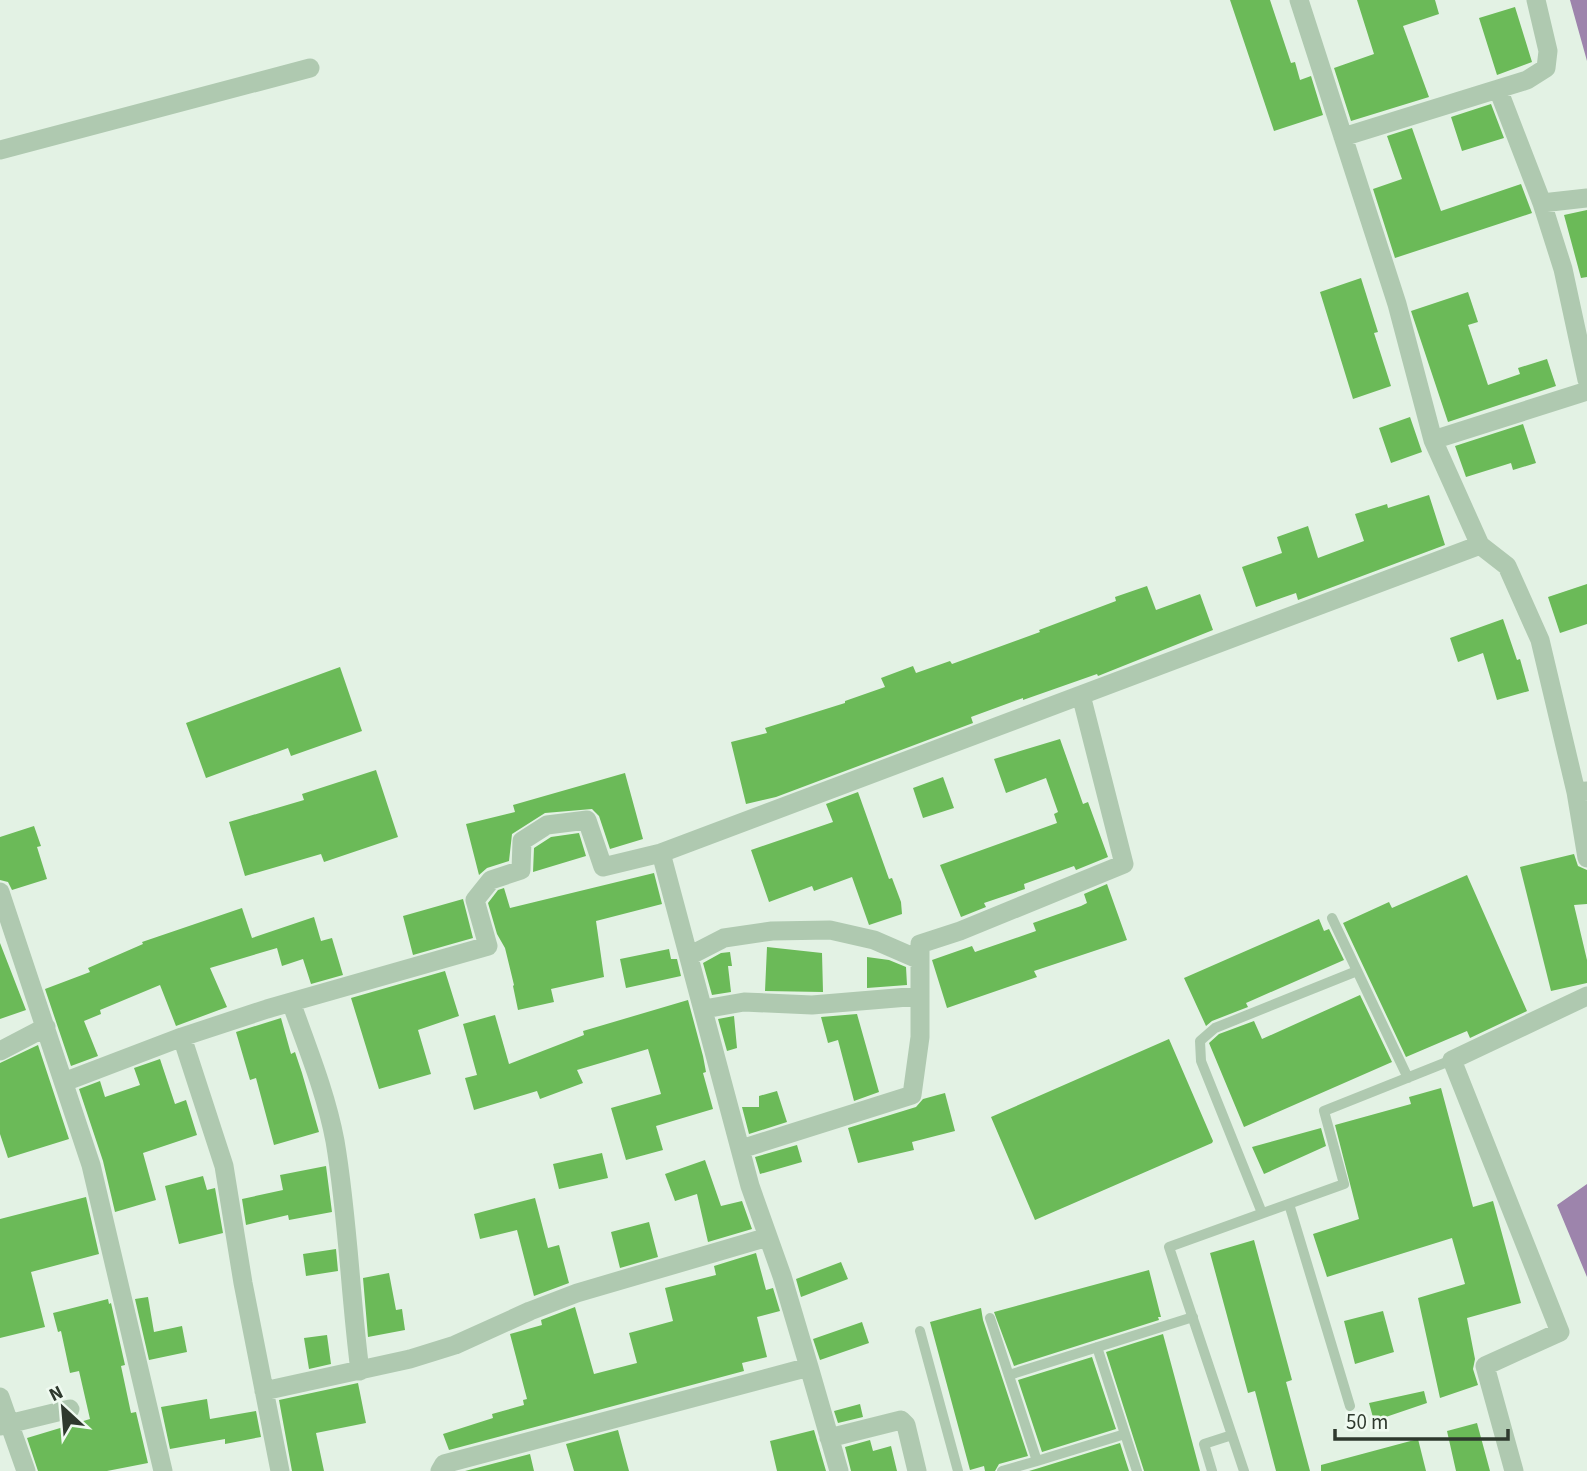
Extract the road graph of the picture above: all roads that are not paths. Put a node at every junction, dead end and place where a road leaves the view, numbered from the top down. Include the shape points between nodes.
1 (1299, 0) edge
2 (1536, 0) edge
3 (310, 68) dead end
4 (1498, 89) junction
5 (1343, 136) junction
6 (0, 150) edge
7 (1587, 198) edge
8 (1542, 203) junction
9 (1587, 380) edge
10 (1587, 391) edge
11 (1433, 440) junction
12 (1480, 545) junction
13 (1081, 695) junction
14 (1581, 792) edge
15 (661, 853) junction
16 (1587, 858) edge
17 (1, 895) edge
18 (1332, 918) dead end
19 (690, 956) junction
20 (920, 960) junction
21 (1357, 971) junction
22 (920, 996) junction
23 (1587, 996) edge
24 (291, 1002) junction
25 (704, 1009) junction
26 (46, 1027) junction
27 (182, 1037) junction
28 (0, 1051) edge
29 (1452, 1060) junction
30 (1408, 1078) junction
31 (64, 1082) junction
32 (741, 1149) junction
33 (1289, 1204) junction
34 (1262, 1213) junction
35 (768, 1237) junction
36 (1193, 1317) junction
37 (990, 1318) dead end
38 (920, 1331) dead end
39 (1097, 1347) junction
40 (809, 1367) junction
41 (360, 1371) junction
42 (1009, 1375) junction
43 (264, 1391) junction
44 (0, 1397) edge
45 (1350, 1406) dead end
46 (71, 1409) dead end
47 (4, 1425) edge
48 (1125, 1434) junction
49 (1232, 1435) junction
50 (830, 1438) junction
51 (1037, 1461) junction
52 (26, 1471) edge
53 (163, 1471) edge
54 (280, 1471) edge
55 (440, 1471) edge
56 (839, 1471) edge
57 (917, 1471) edge
58 (958, 1471) edge
59 (1002, 1471) edge
60 (1137, 1471) edge
61 (1212, 1471) edge
62 (1244, 1471) edge
63 (1514, 1471) edge

1 - 5 street
2 - 4 street via 1548,51 1546,68
3 - 6 street
4 - 5 street
4 - 8 street
5 - 11 street via 1397,304
7 - 8 street
8 - 9 street via 1563,270
10 - 11 street
11 - 12 street
12 - 13 street
12 - 14 street via 1507,566 1540,640
13 - 15 street
13 - 20 street via 1124,864 920,944
14 - 16 street
15 - 19 street
15 - 24 street via 603,867 587,820 547,825 522,841 521,870 491,880 475,900 488,946
17 - 26 street
18 - 21 lane
19 - 20 street via 724,938 830,930 874,940
19 - 25 street
20 - 22 street
21 - 30 lane
21 - 34 lane via 1215,1028 1200,1041 1201,1061
22 - 25 street via 812,1005 744,1002
22 - 32 street via 912,1095
23 - 29 street
24 - 27 street
24 - 41 street via 334,1137 345,1203
25 - 32 street
26 - 28 street
26 - 31 street
27 - 31 street
27 - 43 street via 224,1166
29 - 30 lane
29 - 63 street via 1560,1332 1485,1366
30 - 33 lane via 1324,1111 1344,1184
31 - 53 street via 91,1165
32 - 35 street
33 - 34 lane
33 - 45 lane
34 - 36 lane via 1169,1247
35 - 40 street
35 - 41 street via 578,1293 455,1345
36 - 39 lane
36 - 49 lane
37 - 42 lane
38 - 58 lane
39 - 42 lane
39 - 48 lane
40 - 50 street
40 - 55 street via 444,1464
41 - 43 street
42 - 51 lane
43 - 54 street
44 - 47 street
46 - 47 street
47 - 52 street
48 - 51 lane
48 - 60 lane
49 - 61 lane via 1204,1444
49 - 62 lane
50 - 56 street
50 - 57 street via 901,1420
51 - 59 lane

